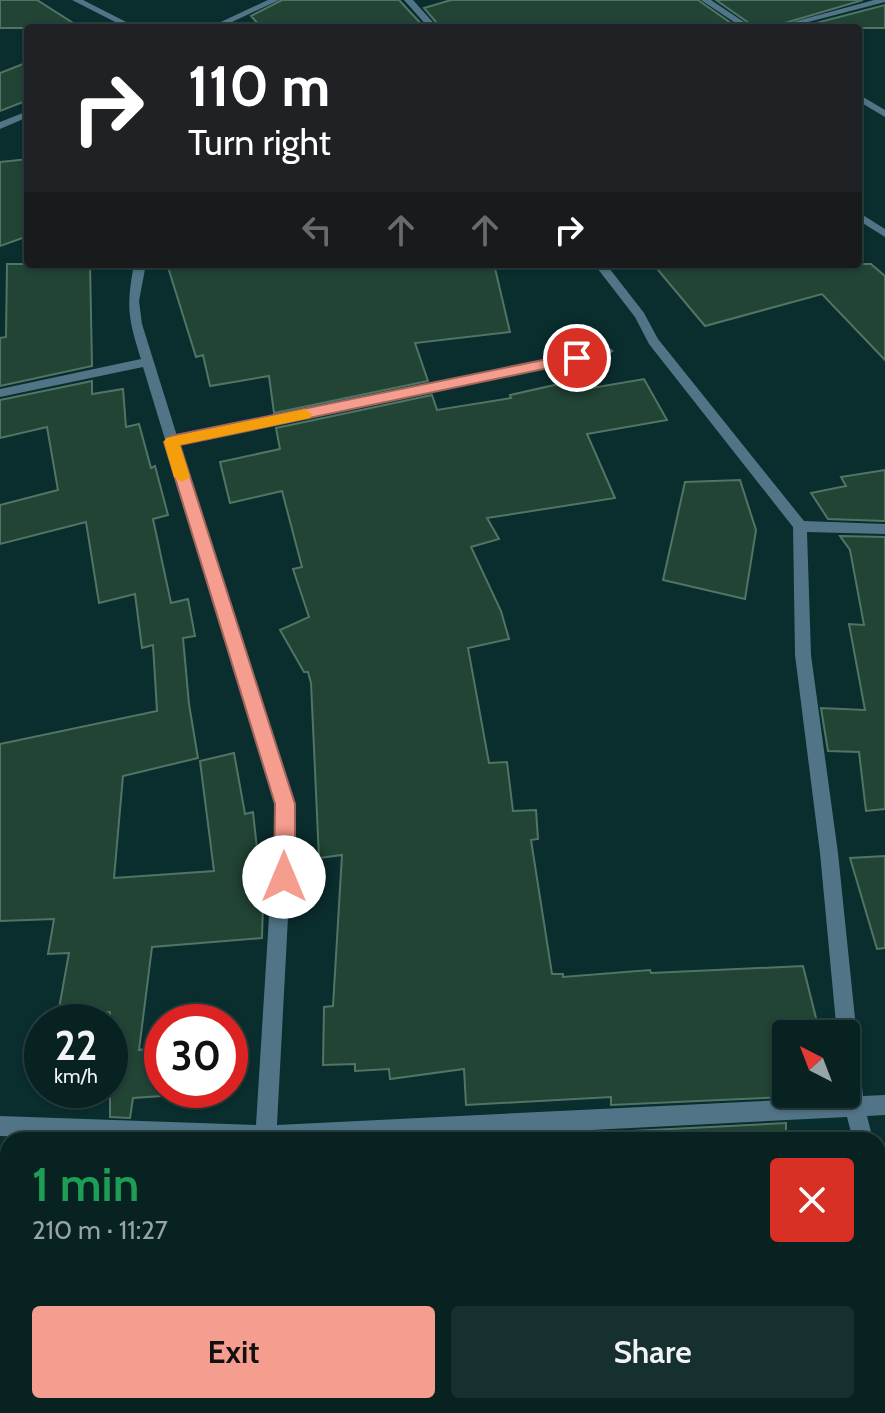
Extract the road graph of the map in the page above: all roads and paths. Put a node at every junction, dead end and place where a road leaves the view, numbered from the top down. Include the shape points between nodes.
1 (76, 0) edge
2 (275, 0) edge
3 (408, 0) edge
4 (705, 0) edge
5 (884, 0) edge
6 (126, 24) edge
7 (221, 24) edge
8 (430, 24) edge
9 (743, 24) edge
10 (791, 24) edge
11 (862, 100) edge
12 (885, 114) edge
13 (24, 116) edge
14 (0, 126) edge
15 (862, 218) edge
16 (885, 234) edge
17 (139, 268) edge
18 (603, 268) edge
19 (608, 351) dead end
20 (148, 362) junction
21 (0, 393) edge
22 (171, 442) junction
23 (800, 526) junction
24 (885, 529) edge
25 (846, 1020) edge
26 (860, 1105) edge
27 (885, 1105) edge
28 (801, 1108) edge
29 (855, 1108) edge
30 (0, 1126) edge
31 (133, 1132) edge
32 (266, 1132) edge
33 (373, 1132) edge
34 (861, 1132) edge

1 - 6 street
2 - 7 street
3 - 8 street
4 - 9 street
5 - 10 street
11 - 12 street
13 - 14 street
15 - 16 street
17 - 20 street via 133,301
18 - 23 street via 653,341
19 - 22 street
20 - 21 street
20 - 22 street
22 - 32 street via 285,804
23 - 24 street
23 - 25 street via 803,655
26 - 27 street
28 - 33 street
29 - 34 street
30 - 31 street

